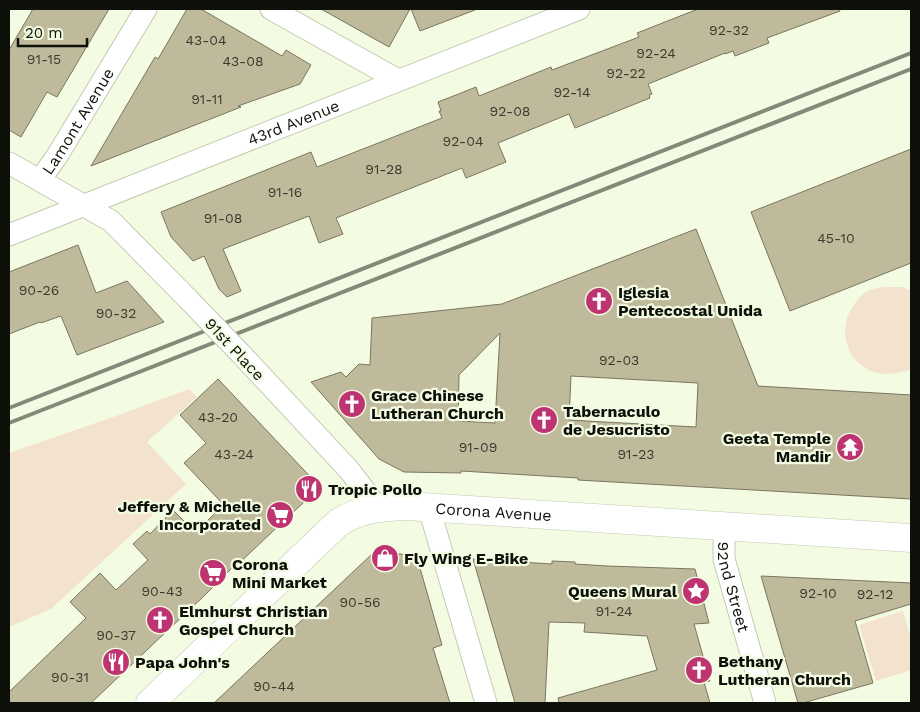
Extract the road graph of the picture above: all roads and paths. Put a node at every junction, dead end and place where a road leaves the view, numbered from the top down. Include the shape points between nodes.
1 (146, 9) edge
2 (271, 9) edge
3 (579, 9) edge
4 (398, 80) junction
5 (9, 163) edge
6 (40, 180) junction
7 (81, 205) junction
8 (9, 234) edge
9 (377, 507) junction
10 (430, 508) junction
11 (724, 527) junction
12 (911, 538) edge
13 (150, 703) edge
14 (486, 703) edge
15 (764, 703) edge

1 - 6 street, Lamont Avenue
2 - 4 street
3 - 4 street, 43rd Avenue
4 - 7 street, 43rd Avenue
5 - 6 street, 91st Place
6 - 7 street, 91st Place
7 - 8 street, 43rd Avenue
7 - 9 street, 91st Place, bridge via 111,221 188,299 350,471
9 - 10 street, Corona Avenue
9 - 13 street, Corona Avenue via 350,515 338,523
10 - 11 street, Corona Avenue
10 - 14 street
11 - 12 street, Corona Avenue
11 - 15 street, 92nd Street via 724,559

